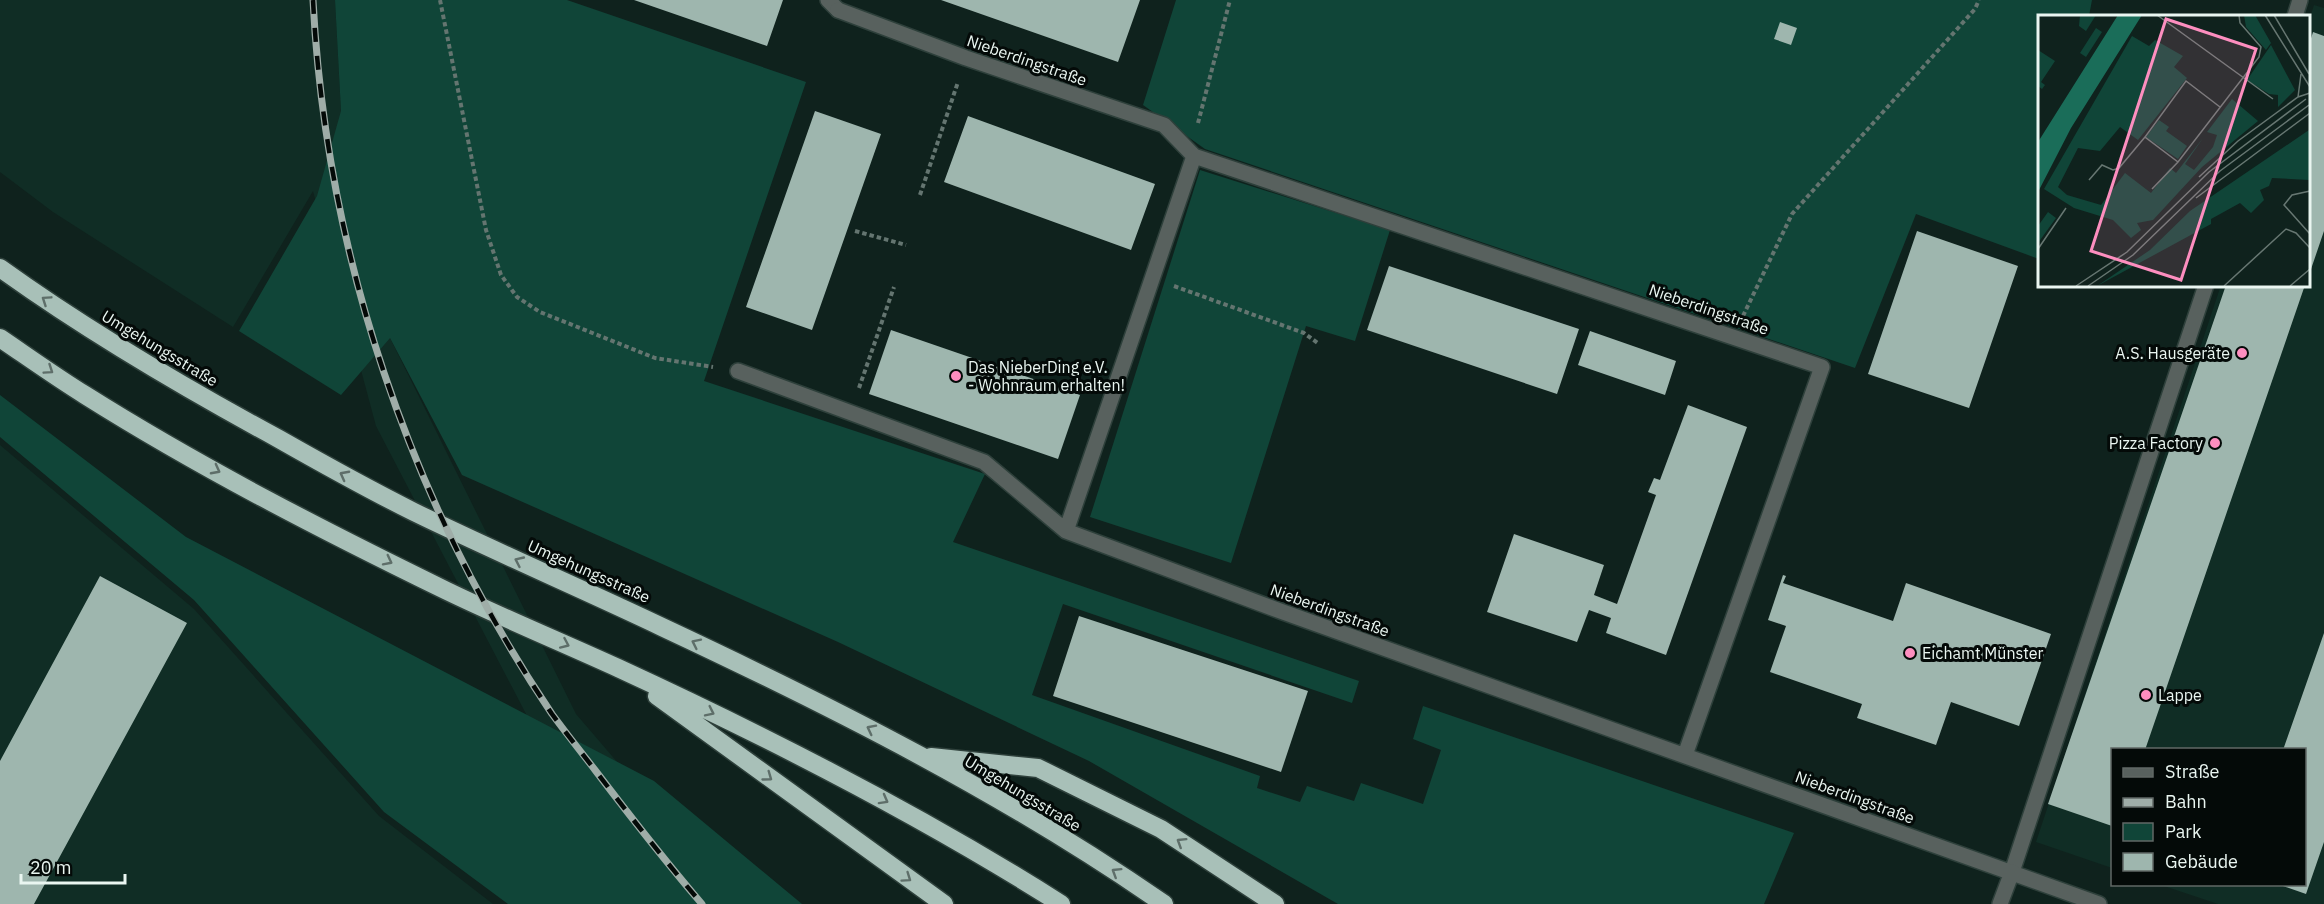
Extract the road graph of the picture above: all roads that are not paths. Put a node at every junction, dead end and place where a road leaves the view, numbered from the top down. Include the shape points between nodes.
1 (2300, 0) edge
2 (833, 5) edge
3 (2295, 15) edge
4 (1194, 156) junction
5 (0, 268) edge
6 (2206, 286) edge
7 (0, 338) edge
8 (738, 371) road end
9 (1066, 531) junction
10 (619, 669) junction
11 (1685, 755) junction
12 (923, 756) junction
13 (2012, 872) junction
14 (944, 904) edge
15 (1061, 904) edge
16 (1164, 904) edge
17 (1275, 904) edge
18 (2000, 904) edge
19 (2099, 904) edge

1 - 3 street
2 - 4 street, Nieberdingstraße via 966,58 1164,125
4 - 9 street
4 - 11 street, Nieberdingstraße via 1822,367
12 -> 5 highway, Umgehungsstraße via 798,692 351,479 171,379
6 - 13 street
7 -> 10 highway via 85,395 312,522 449,592
8 - 9 street, Nieberdingstraße via 984,462
9 - 11 street, Nieberdingstraße
10 -> 14 highway
10 -> 15 highway via 868,791
11 - 13 street, Nieberdingstraße
16 -> 12 highway, Umgehungsstraße via 1064,839
17 -> 12 highway via 1161,829 1038,768
13 - 18 street
13 - 19 street, Nieberdingstraße

